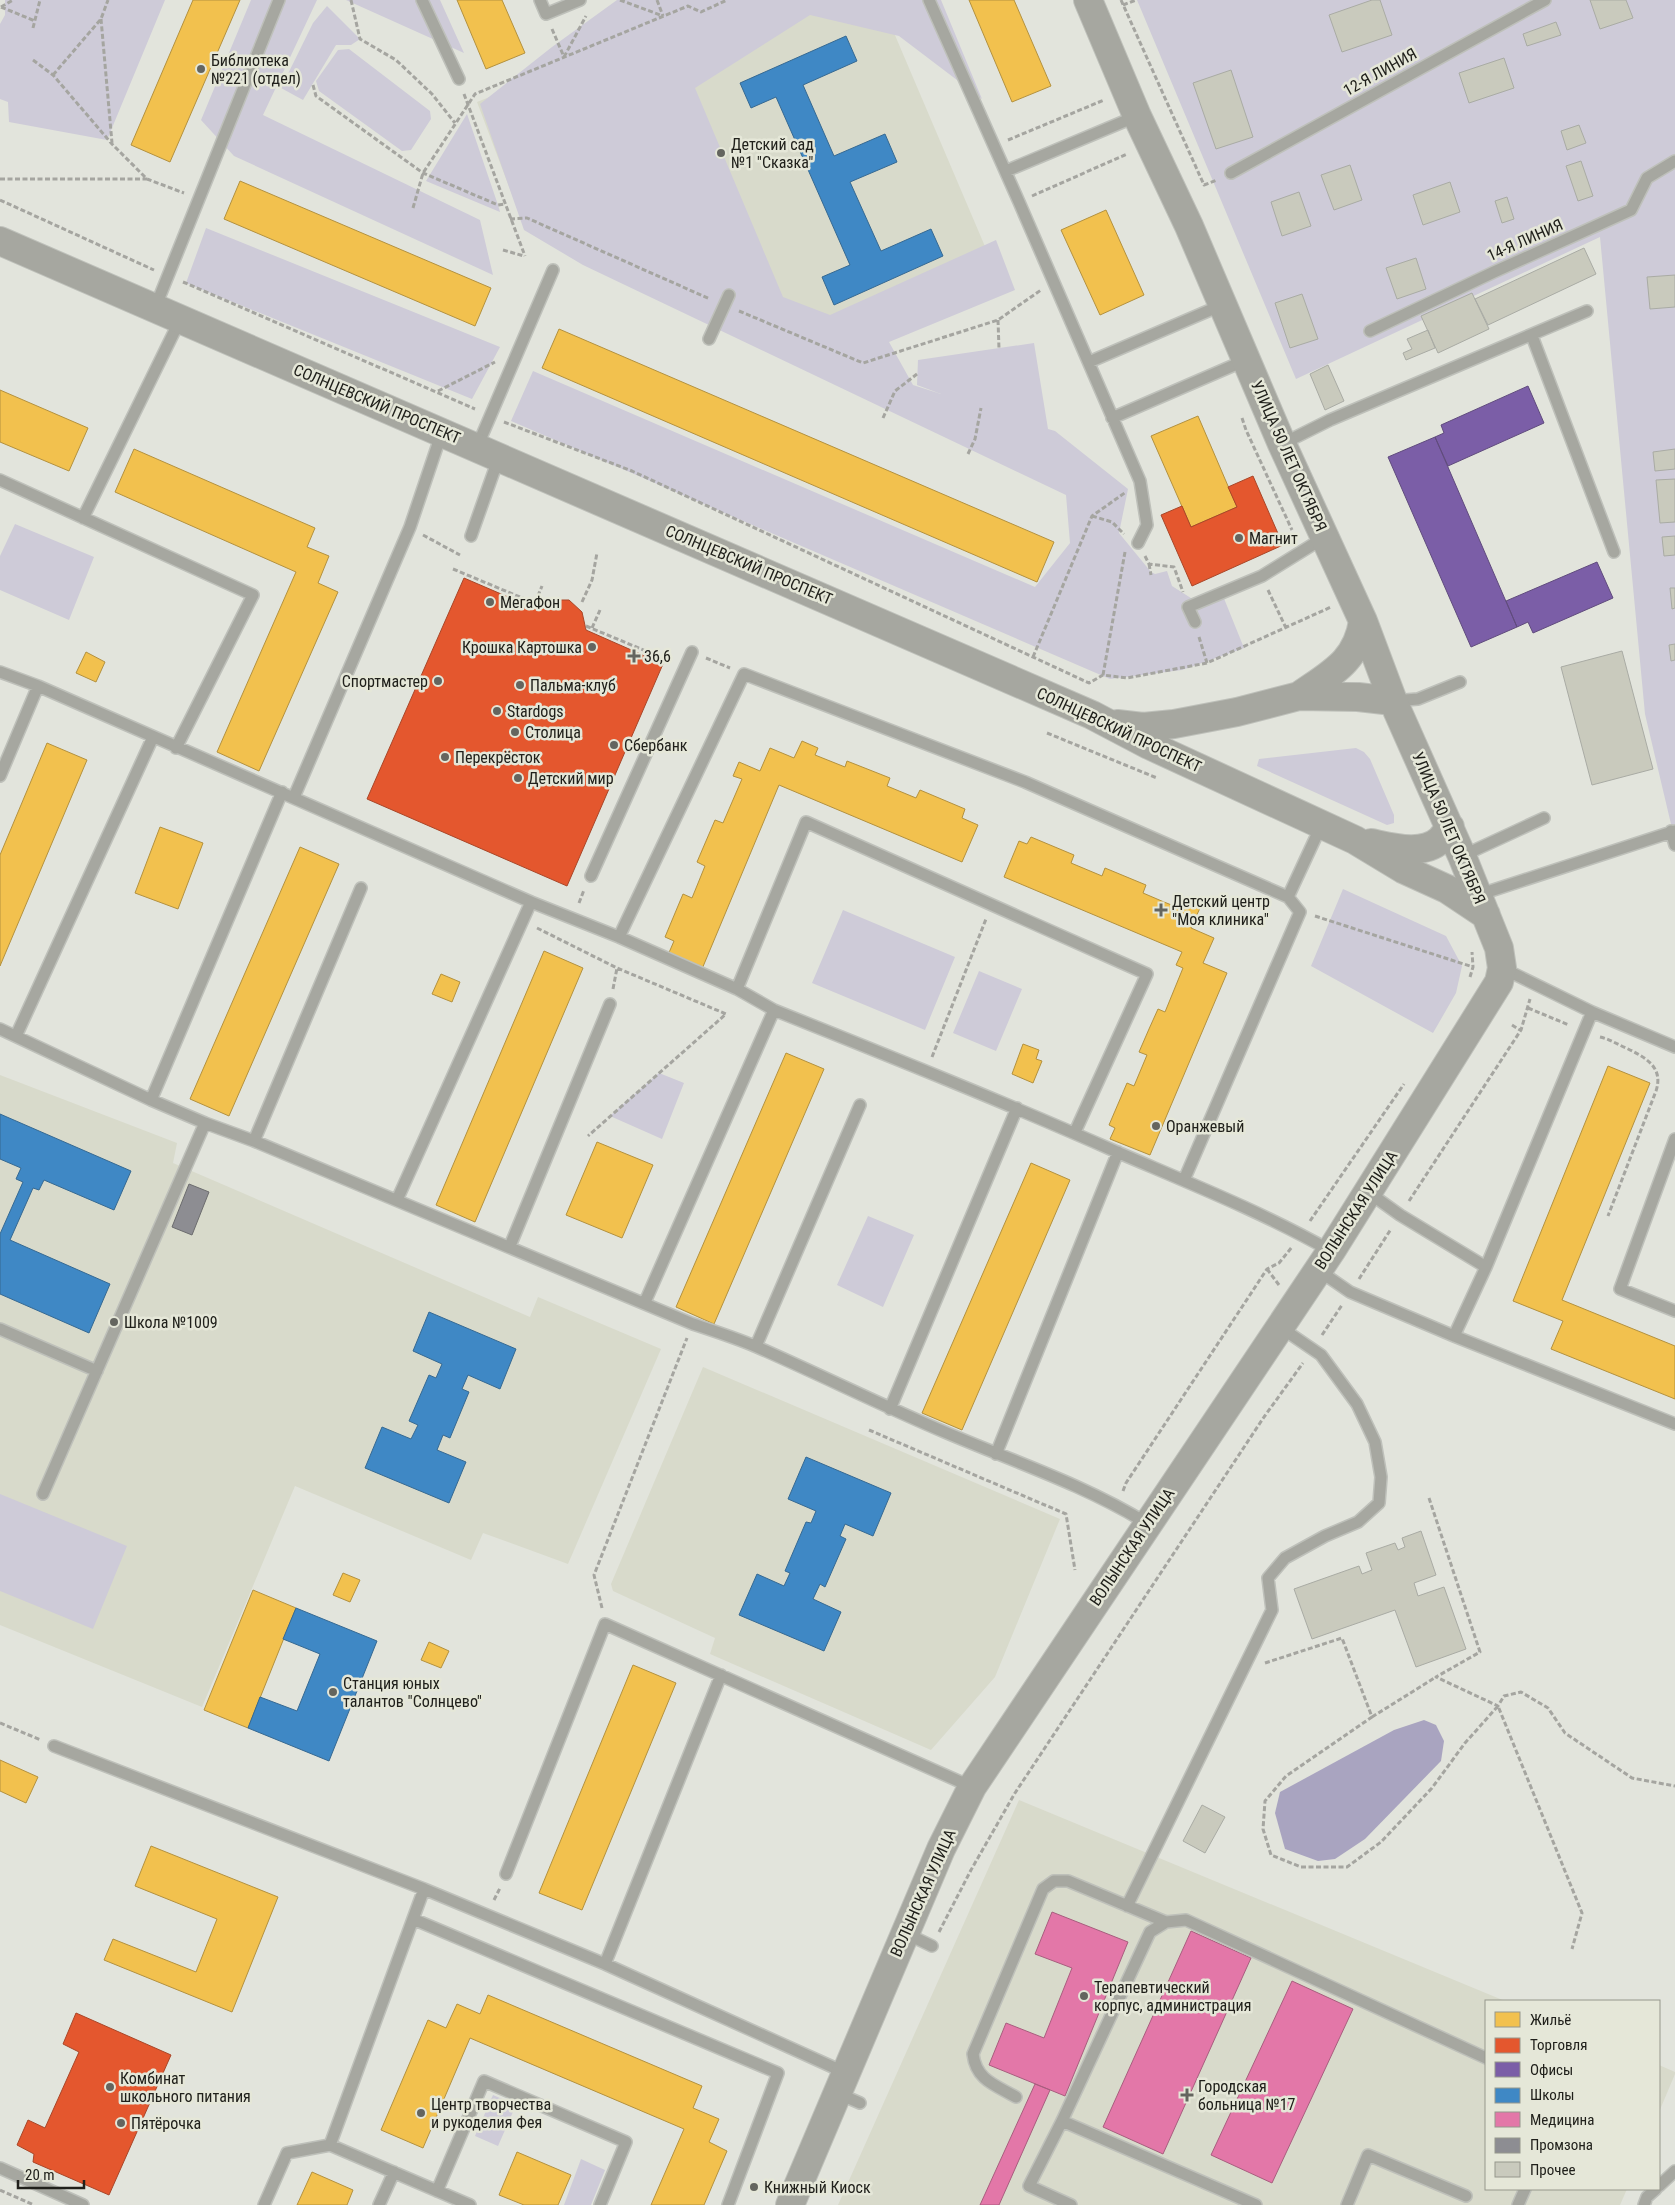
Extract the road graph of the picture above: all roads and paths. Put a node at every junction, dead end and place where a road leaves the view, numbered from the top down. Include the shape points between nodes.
1 (13, 0) edge
2 (40, 0) edge
3 (108, 0) edge
4 (279, 0) edge
5 (351, 0) edge
6 (422, 0) edge
7 (540, 0) edge
8 (580, 0) edge
9 (620, 0) edge
10 (657, 0) edge
11 (727, 0) edge
12 (929, 0) edge
13 (1088, 0) edge
14 (1121, 0) edge
15 (1136, 0) edge
16 (1545, 0) edge
17 (1124, 6) junction
18 (1, 7) edge
19 (590, 8) dead end
20 (546, 14) junction
21 (663, 16) junction
22 (101, 19) junction
23 (36, 21) junction
24 (33, 28) dead end
25 (564, 58) junction
26 (33, 60) dead end
27 (53, 75) junction
28 (459, 79) dead end
29 (312, 85) dead end
30 (1104, 99) dead end
31 (468, 104) junction
32 (1137, 116) junction
33 (455, 122) junction
34 (112, 144) junction
35 (994, 146) junction
36 (1128, 154) dead end
37 (1675, 161) edge
38 (1006, 171) junction
39 (1231, 173) dead end
40 (423, 174) junction
41 (0, 179) edge
42 (148, 179) junction
43 (1204, 185) dead end
44 (199, 199) junction
45 (0, 200) edge
46 (1019, 202) junction
47 (505, 204) junction
48 (413, 208) dead end
49 (510, 219) junction
50 (0, 241) edge
51 (504, 250) dead end
52 (553, 270) dead end
53 (167, 275) junction
54 (1054, 282) junction
55 (726, 300) junction
56 (1222, 305) junction
57 (155, 308) junction
58 (1588, 311) dead end
59 (180, 320) junction
60 (998, 320) junction
61 (1370, 331) dead end
62 (1532, 336) junction
63 (709, 339) dead end
64 (998, 349) dead end
65 (517, 356) junction
66 (1246, 360) junction
67 (1089, 362) junction
68 (917, 374) dead end
69 (437, 391) junction
70 (981, 408) dead end
71 (491, 417) junction
72 (883, 418) dead end
73 (1112, 418) junction
74 (442, 432) junction
75 (1282, 444) junction
76 (488, 452) junction
77 (968, 454) dead end
78 (0, 480) edge
79 (1140, 481) junction
80 (1092, 516) junction
81 (83, 518) junction
82 (410, 527) junction
83 (1130, 528) dead end
84 (471, 536) dead end
85 (1325, 537) junction
86 (1133, 540) junction
87 (1614, 552) dead end
88 (597, 553) dead end
89 (460, 555) dead end
90 (1149, 564) junction
91 (453, 569) dead end
92 (1151, 575) dead end
93 (1262, 576) junction
94 (542, 586) dead end
95 (582, 602) dead end
96 (1333, 606) dead end
97 (1188, 607) junction
98 (600, 610) dead end
99 (1363, 621) junction
100 (1195, 622) joint
101 (586, 626) dead end
102 (592, 628) junction
103 (1286, 628) junction
104 (692, 652) joint
105 (1033, 657) junction
106 (665, 659) dead end
107 (1207, 663) junction
108 (0, 672) edge
109 (744, 674) junction
110 (1103, 675) junction
111 (1460, 682) dead end
112 (38, 686) junction
113 (1299, 696) junction
114 (1393, 701) junction
115 (1092, 715) junction
116 (152, 737) junction
117 (176, 748) junction
118 (0, 776) edge
119 (282, 792) junction
120 (294, 797) junction
121 (1544, 818) dead end
122 (1321, 826) junction
123 (1450, 827) junction
124 (1673, 831) edge
125 (1355, 840) junction
126 (1675, 845) edge
127 (1462, 856) junction
128 (591, 876) joint
129 (362, 888) dead end
130 (1288, 897) junction
131 (532, 902) junction
132 (992, 904) junction
133 (1482, 905) junction
134 (1300, 912) junction
135 (573, 917) junction
136 (523, 921) junction
137 (619, 937) junction
138 (1473, 967) dead end
139 (1502, 968) junction
140 (738, 989) junction
141 (1531, 994) dead end
142 (610, 1004) dead end
143 (1528, 1008) junction
144 (774, 1010) junction
145 (1592, 1012) junction
146 (1512, 1025) dead end
147 (0, 1029) edge
148 (1520, 1030) junction
149 (1583, 1032) junction
150 (16, 1036) junction
151 (1675, 1047) edge
152 (927, 1071) junction
153 (151, 1100) junction
154 (860, 1106) dead end
155 (1017, 1108) junction
156 (205, 1123) junction
157 (1075, 1132) junction
158 (588, 1136) dead end
159 (1675, 1138) edge
160 (254, 1141) junction
161 (1118, 1152) junction
162 (1184, 1180) junction
163 (1368, 1192) junction
164 (397, 1200) junction
165 (1400, 1215) junction
166 (1608, 1216) dead end
167 (510, 1246) junction
168 (1324, 1260) junction
169 (1486, 1266) junction
170 (1267, 1269) dead end
171 (1281, 1288) dead end
172 (1350, 1292) junction
173 (645, 1302) junction
174 (1675, 1311) edge
175 (693, 1324) junction
176 (1280, 1327) junction
177 (0, 1329) edge
178 (1454, 1336) junction
179 (756, 1346) junction
180 (1313, 1348) junction
181 (97, 1371) junction
182 (890, 1409) junction
183 (1675, 1424) edge
184 (869, 1430) dead end
185 (996, 1454) junction
186 (43, 1494) dead end
187 (1429, 1498) dead end
188 (1148, 1524) junction
189 (1075, 1570) dead end
190 (605, 1624) junction
191 (1243, 1670) junction
192 (721, 1675) junction
193 (1436, 1678) junction
194 (1498, 1706) junction
195 (1372, 1717) junction
196 (0, 1723) edge
197 (54, 1746) joint
198 (1675, 1786) edge
199 (972, 1787) junction
200 (506, 1874) joint
201 (424, 1889) junction
202 (1127, 1906) junction
203 (487, 1915) junction
204 (413, 1919) junction
205 (1166, 1922) junction
206 (905, 1933) junction
207 (932, 1946) joint
208 (1572, 1949) dead end
209 (604, 1964) junction
210 (1485, 2058) edge
211 (848, 2090) junction
212 (1016, 2097) dead end
213 (1062, 2121) junction
214 (330, 2145) junction
215 (0, 2168) edge
216 (1675, 2171) edge
217 (394, 2172) junction
218 (1660, 2185) edge
219 (0, 2190) edge
220 (1525, 2190) edge
221 (1655, 2190) edge
222 (437, 2191) junction
223 (1046, 2194) junction
224 (1466, 2196) dead end
225 (34, 2205) edge
226 (83, 2205) edge
227 (264, 2205) edge
228 (379, 2205) edge
229 (470, 2205) edge
230 (600, 2205) edge
231 (728, 2205) edge
232 (790, 2205) edge
233 (1041, 2205) edge
234 (1071, 2205) edge
235 (1256, 2205) edge
236 (1346, 2205) edge
237 (1518, 2205) edge
238 (1644, 2205) edge

1 - 18 path
2 - 23 path
3 - 22 path
4 - 44 lane
5 - 33 path via 360,39 396,60 432,94
6 - 28 lane
7 - 20 lane
8 - 20 lane
9 - 21 path
10 - 21 path
11 - 21 path via 701,12 688,6
12 - 35 lane
13 - 32 street, УЛИЦА 50 ЛЕТ ОКТЯБРЯ
14 - 17 path
15 - 17 path
16 - 39 lane, 12-Я ЛИНИЯ
17 - 43 path
18 - 23 path
19 - 25 path
20 - 25 path
21 - 25 path
22 - 27 path
22 - 34 path
23 - 24 path
25 - 31 path via 475,94
26 - 27 path
27 - 34 path
29 - 40 path via 316,96
30 - 35 path
31 - 33 path
31 - 47 path
32 - 38 lane
32 - 56 street, УЛИЦА 50 ЛЕТ ОКТЯБРЯ
33 - 40 path
34 - 42 path
35 - 38 lane
36 - 46 path
37 - 61 lane, 14-Я ЛИНИЯ via 1647,178 1631,210
38 - 46 lane
40 - 47 path via 498,205
40 - 48 path
41 - 42 path
42 - 44 path
44 - 53 lane
45 - 53 path
46 - 54 lane
47 - 49 path
49 - 51 path via 524,256
49 - 55 path via 527,218
50 - 57 street, СОЛНЦЕВСКИЙ ПРОСПЕКТ
52 - 65 lane
53 - 57 lane
53 - 69 path
54 - 60 path
54 - 67 lane
55 - 60 path via 863,363
55 - 63 lane
56 - 66 street, УЛИЦА 50 ЛЕТ ОКТЯБРЯ
56 - 67 lane
57 - 59 street, СОЛНЦЕВСКИЙ ПРОСПЕКТ
58 - 62 lane
59 - 74 street, СОЛНЦЕВСКИЙ ПРОСПЕКТ
59 - 81 lane
60 - 64 path
62 - 75 lane via 1330,420
62 - 87 lane
65 - 69 path via 500,360
65 - 71 lane
66 - 73 lane
66 - 75 street, УЛИЦА 50 ЛЕТ ОКТЯБРЯ
67 - 73 lane
68 - 72 path via 895,391
69 - 71 path
70 - 77 path via 975,439
71 - 76 lane
71 - 105 path via 632,471
73 - 79 lane
74 - 76 street, СОЛНЦЕВСКИЙ ПРОСПЕКТ
74 - 82 lane
75 - 85 street, УЛИЦА 50 ЛЕТ ОКТЯБРЯ
76 - 84 lane
76 - 115 street, СОЛНЦЕВСКИЙ ПРОСПЕКТ
78 - 81 lane
79 - 80 path
79 - 86 lane via 1147,525
80 - 86 path via 1112,522
80 - 105 path
81 - 117 lane via 253,595
82 - 89 path
82 - 120 lane
83 - 86 path
85 - 93 lane
85 - 99 street, УЛИЦА 50 ЛЕТ ОКТЯБРЯ
86 - 90 path
86 - 110 path
88 - 95 path via 592,580
90 - 92 path
90 - 97 path via 1174,567
91 - 94 path via 537,604
93 - 97 lane
93 - 103 path
96 - 103 path
97 - 100 lane
98 - 102 path
99 - 113 street via 1360,639 1353,652
99 - 114 street, УЛИЦА 50 ЛЕТ ОКТЯБРЯ
100 - 107 path
101 - 102 path
102 - 106 path
103 - 107 path
104 - 109 path
104 - 128 lane
105 - 110 path via 1089,683
107 - 110 path via 1127,678
108 - 112 lane
109 - 130 lane via 1025,782
109 - 137 lane
111 - 114 lane via 1418,699
112 - 116 lane
112 - 118 lane
113 - 114 street
113 - 115 street via 1174,724 1116,724
114 - 123 street, УЛИЦА 50 ЛЕТ ОКТЯБРЯ
115 - 122 street, СОЛНЦЕВСКИЙ ПРОСПЕКТ
116 - 117 lane
116 - 150 lane
117 - 119 lane
119 - 120 lane
119 - 153 lane
120 - 131 lane
121 - 127 lane
122 - 125 street, СОЛНЦЕВСКИЙ ПРОСПЕКТ
122 - 130 lane
123 - 125 street via 1440,840 1426,848 1400,849
123 - 127 street, УЛИЦА 50 ЛЕТ ОКТЯБРЯ
124 - 126 lane
124 - 133 lane
125 - 133 street, СОЛНЦЕВСКИЙ ПРОСПЕКТ via 1403,869
127 - 133 street, УЛИЦА 50 ЛЕТ ОКТЯБРЯ
128 - 135 path
129 - 160 lane
130 - 134 lane
131 - 135 lane
131 - 136 lane
132 - 140 lane via 806,822
132 - 152 path
132 - 157 lane via 1147,974
133 - 139 street via 1499,948
134 - 138 path
134 - 162 lane
135 - 137 lane
136 - 158 path via 616,968 726,1014
136 - 164 lane
137 - 140 lane
139 - 145 lane
139 - 163 street, ВОЛЫНСКАЯ УЛИЦА via 1499,982
140 - 144 lane
141 - 143 path
142 - 167 lane
143 - 148 path
143 - 149 path
144 - 152 lane
144 - 173 lane
145 - 149 lane
145 - 151 lane
146 - 148 path
147 - 150 lane
148 - 165 path
149 - 166 path via 1609,1039 1648,1059 1658,1076 1656,1092
149 - 169 lane
150 - 153 lane
152 - 155 lane
153 - 156 lane
154 - 179 lane
155 - 157 lane
155 - 182 lane
156 - 160 lane
156 - 181 lane
157 - 161 lane
159 - 174 lane via 1620,1289
160 - 164 lane
161 - 162 lane
161 - 185 lane
162 - 168 lane via 1240,1204
163 - 165 lane
163 - 168 street, ВОЛЫНСКАЯ УЛИЦА
164 - 167 lane
165 - 169 lane
165 - 172 path
167 - 173 lane
168 - 172 lane
168 - 176 street, ВОЛЫНСКАЯ УЛИЦА
169 - 178 lane
170 - 171 path
172 - 178 lane
172 - 180 path
173 - 175 lane
175 - 179 lane
175 - 190 path via 594,1575
176 - 180 lane
176 - 188 street, ВОЛЫНСКАЯ УЛИЦА
177 - 181 lane
178 - 183 lane
179 - 182 lane
180 - 191 lane via 1357,1404 1375,1442 1381,1477 1379,1502 1358,1522 1285,1558 1268,1578 1272,1610
180 - 207 path via 1014,1794
181 - 186 lane
182 - 185 lane
184 - 189 path via 1066,1514
185 - 188 lane via 1070,1483
187 - 193 path via 1480,1652
188 - 199 street, ВОЛЫНСКАЯ УЛИЦА
190 - 192 lane
190 - 200 lane
191 - 195 path via 1342,1638
191 - 202 lane
192 - 199 lane
192 - 209 lane
193 - 194 path
193 - 195 path
194 - 195 path via 1465,1743 1432,1788 1381,1842 1347,1867 1301,1867 1271,1856 1263,1828 1265,1801 1286,1776
194 - 198 path via 1504,1696 1521,1692 1548,1708 1565,1733 1632,1778
194 - 208 path via 1582,1913
196 - 197 path
197 - 201 lane
199 - 206 street, ВОЛЫНСКАЯ УЛИЦА
200 - 203 path
201 - 203 lane
201 - 204 lane
202 - 205 lane
202 - 212 lane via 1068,1881 1054,1881 1043,1889 972,2054 980,2075
203 - 209 lane
204 - 214 lane
204 - 231 lane via 778,2073
205 - 210 lane via 1186,1920
205 - 213 lane via 1150,1932
206 - 207 lane
206 - 211 street, ВОЛЫНСКАЯ УЛИЦА
209 - 211 lane
211 - 232 street, ВОЛЫНСКАЯ УЛИЦА
213 - 223 lane via 1029,2186
213 - 235 lane
214 - 217 lane
214 - 227 lane via 287,2153
215 - 226 lane
216 - 218 lane
217 - 222 lane
217 - 228 lane
219 - 225 path
220 - 237 lane
221 - 238 lane
222 - 229 lane
222 - 230 lane via 484,2081 626,2142
223 - 233 lane
223 - 234 lane
224 - 236 lane via 1368,2155

